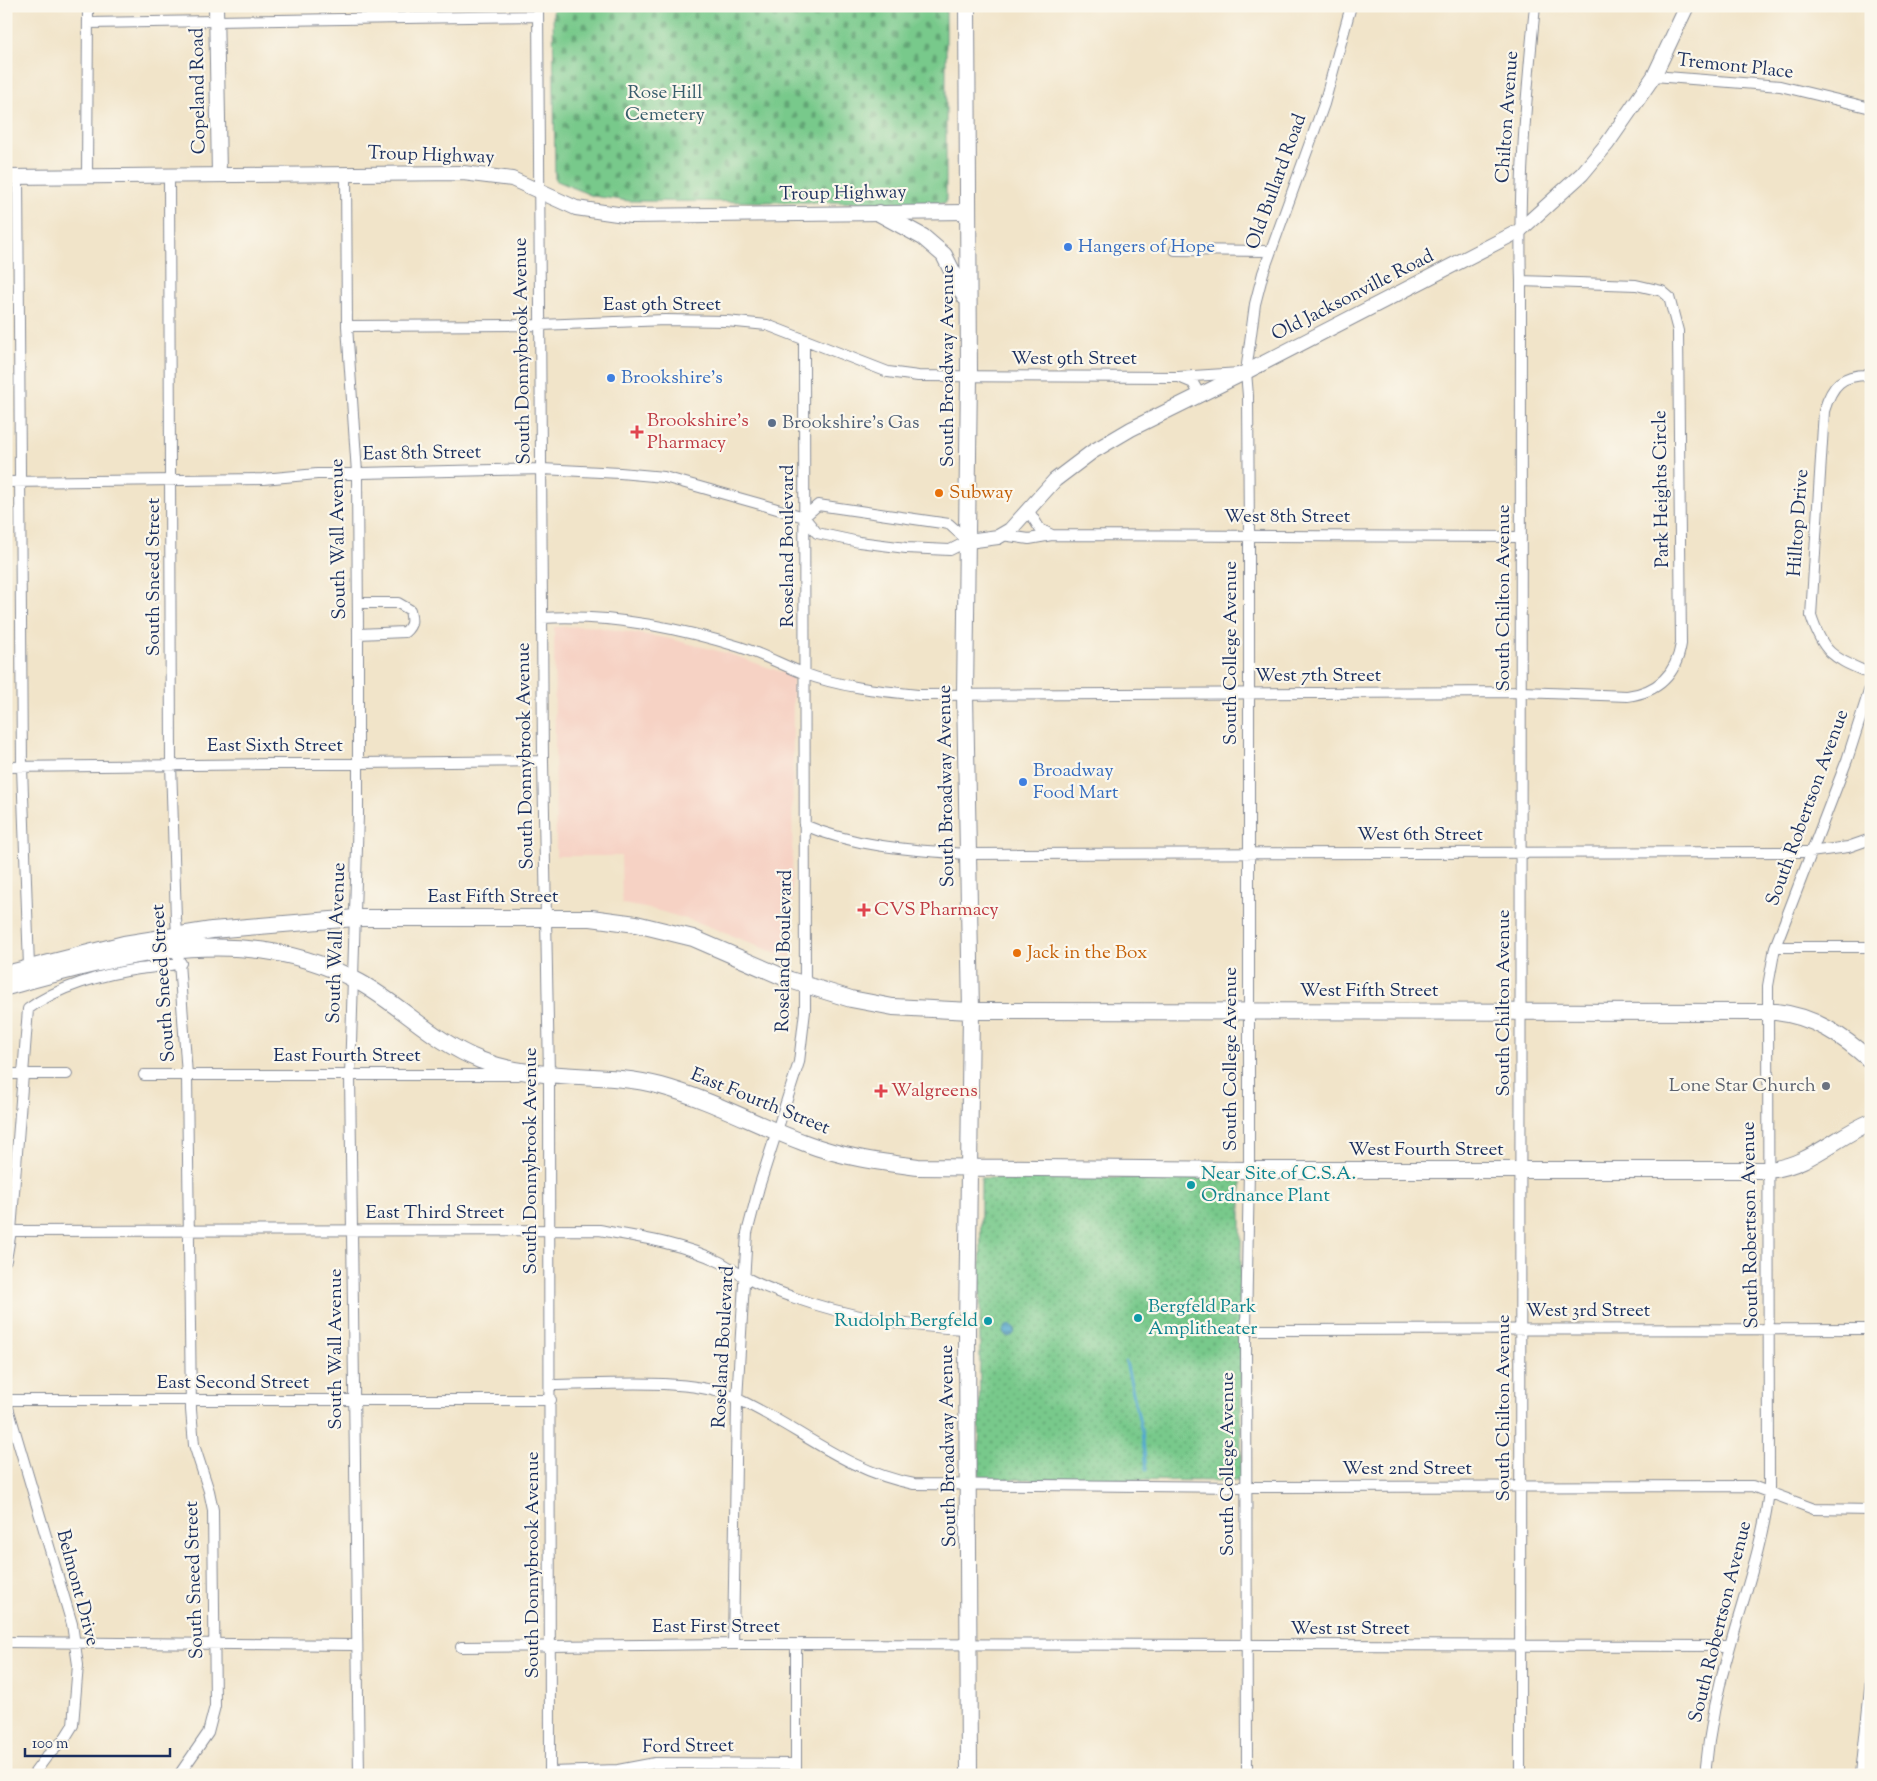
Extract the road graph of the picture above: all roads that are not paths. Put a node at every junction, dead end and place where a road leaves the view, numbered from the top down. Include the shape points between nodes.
1 (88, 6) edge
2 (216, 6) edge
3 (967, 6) edge
4 (1351, 6) edge
5 (1535, 6) edge
6 (1687, 6) edge
7 (538, 11) edge
8 (217, 21) junction
9 (88, 23) junction
10 (1654, 76) junction
11 (1871, 108) edge
12 (346, 173) junction
13 (219, 175) junction
14 (87, 176) junction
15 (169, 176) junction
16 (12, 177) edge
17 (538, 190) junction
18 (967, 212) junction
19 (879, 213) junction
20 (1520, 231) junction
21 (1175, 250) dead end
22 (1269, 251) junction
23 (1522, 282) junction
24 (968, 304) junction
25 (540, 324) junction
26 (347, 326) junction
27 (804, 340) junction
28 (1246, 372) junction
29 (1871, 375) edge
30 (969, 376) junction
31 (1178, 377) junction
32 (1200, 395) junction
33 (542, 469) junction
34 (356, 473) junction
35 (171, 480) junction
36 (20, 481) junction
37 (6, 482) edge
38 (1028, 510) junction
39 (804, 516) junction
40 (1249, 534) junction
41 (1002, 535) junction
42 (1052, 535) junction
43 (1521, 536) junction
44 (968, 540) junction
45 (358, 603) junction
46 (542, 618) junction
47 (358, 634) junction
48 (805, 674) junction
49 (1871, 674) edge
50 (1871, 685) edge
51 (1522, 692) junction
52 (1248, 694) junction
53 (965, 695) junction
54 (543, 761) junction
55 (171, 764) junction
56 (359, 764) junction
57 (6, 767) edge
58 (22, 767) junction
59 (804, 825) junction
60 (1871, 839) edge
61 (1248, 852) junction
62 (1520, 852) junction
63 (1810, 852) junction
64 (967, 854) junction
65 (546, 917) junction
66 (355, 918) junction
67 (1775, 947) junction
68 (1871, 947) edge
69 (179, 948) junction
70 (29, 967) junction
71 (6, 974) edge
72 (354, 979) junction
73 (805, 985) junction
74 (6, 986) edge
75 (970, 1011) junction
76 (1249, 1011) junction
77 (1522, 1011) junction
78 (1768, 1012) junction
79 (1871, 1061) edge
80 (23, 1073) junction
81 (543, 1073) junction
82 (6, 1074) edge
83 (67, 1074) dead end
84 (144, 1075) dead end
85 (187, 1075) junction
86 (350, 1076) junction
87 (1871, 1122) edge
88 (777, 1132) junction
89 (970, 1168) junction
90 (1249, 1170) junction
91 (1522, 1170) junction
92 (1767, 1170) junction
93 (549, 1230) junction
94 (9, 1231) edge
95 (190, 1231) junction
96 (353, 1231) junction
97 (6, 1260) edge
98 (744, 1277) junction
99 (1522, 1328) junction
100 (967, 1329) junction
101 (1769, 1329) junction
102 (1871, 1329) edge
103 (1246, 1330) junction
104 (550, 1385) junction
105 (6, 1400) edge
106 (550, 1400) junction
107 (737, 1400) junction
108 (192, 1401) junction
109 (354, 1401) junction
110 (970, 1486) junction
111 (1521, 1486) junction
112 (1246, 1487) junction
113 (1769, 1491) junction
114 (1871, 1510) edge
115 (6, 1642) edge
116 (76, 1642) junction
117 (216, 1643) junction
118 (733, 1644) junction
119 (356, 1645) junction
120 (796, 1645) junction
121 (970, 1645) junction
122 (550, 1646) junction
123 (1246, 1646) junction
124 (1730, 1646) junction
125 (461, 1647) dead end
126 (1520, 1647) junction
127 (1871, 1679) edge
128 (796, 1764) junction
129 (550, 1774) edge
130 (33, 1775) edge
131 (179, 1775) edge
132 (359, 1775) edge
133 (796, 1775) edge
134 (969, 1775) edge
135 (1247, 1775) edge
136 (1520, 1775) edge
137 (1706, 1775) edge
138 (1861, 1775) edge

1 - 9 street
2 - 8 main road, Copeland Road
3 - 18 main road, South Broadway Avenue
4 - 22 street, Old Bullard Road via 1324,104
5 - 20 street, Chilton Avenue via 1525,112
6 - 10 main road, Old Jacksonville Road
7 - 8 street
7 - 17 street, South Donnybrook Avenue
8 - 9 street
8 - 13 main road, Copeland Road
9 - 14 street
10 - 11 street, Tremont Place via 1780,86
10 - 20 main road, Old Jacksonville Road via 1582,174
12 - 13 main road, Troup Highway
12 - 17 main road, Troup Highway via 481,174 512,179
12 - 26 street, South Wall Avenue
13 - 15 main road, Troup Highway
14 - 15 main road, Troup Highway
14 - 16 main road, Troup Highway
15 - 35 street, South Sneed Street
16 - 36 street
17 - 19 main road, Troup Highway via 576,208 631,216
17 - 25 street, South Donnybrook Avenue
18 - 19 main road, Troup Highway
18 - 24 main road, South Broadway Avenue
19 - 24 main road via 923,237 944,254
20 - 23 street, South Chilton Avenue
20 - 28 main road, Old Jacksonville Road
21 - 22 street
22 - 28 street, Old Bullard Road via 1255,304
23 - 43 street, South Chilton Avenue
23 - 51 street, Park Heights Circle via 1636,285 1662,291 1669,297 1678,331 1681,644 1679,658 1664,681 1653,690 1640,694
24 - 30 main road, South Broadway Avenue
25 - 26 street, East 9th Street
25 - 27 street, East 9th Street via 665,320 726,322 767,326
25 - 33 street, South Donnybrook Avenue
26 - 34 street, South Wall Avenue
27 - 30 street, East 9th Street via 888,372 918,376
27 - 39 street, Roseland Boulevard
28 - 31 street, West 9th Street
28 - 32 main road, Old Jacksonville Road
28 - 40 street, South College Avenue
29 - 49 street, Hilltop Drive via 1849,377 1838,383 1830,392 1824,411 1811,616 1816,633 1827,651
30 - 31 street, West 9th Street
30 - 44 main road, South Broadway Avenue
31 - 32 street via 1193,383
32 - 38 main road, Old Jacksonville Road via 1092,452 1055,480
33 - 34 street, East 8th Street
33 - 39 street, East 8th Street via 664,478
33 - 46 street, South Donnybrook Avenue
34 - 35 street, East 8th Street
34 - 45 street, South Wall Avenue
35 - 36 street, East 8th Street
35 - 55 street, South Sneed Street
36 - 37 street, East 8th Street
36 - 58 street
38 - 41 main road, Old Jacksonville Road
38 - 42 street via 1040,529
39 - 44 street via 818,505 949,524
39 - 44 street via 817,533 859,542 950,550
39 - 48 street, Roseland Boulevard
40 - 42 street, West 8th Street
40 - 43 street, West 8th Street
40 - 52 street, South College Avenue
41 - 42 street, West 8th Street via 1029,539
41 - 44 main road
43 - 51 street, South Chilton Avenue
44 - 53 main road, South Broadway Avenue
45 - 47 street, South Wall Avenue
45 - 47 street via 398,603 410,610 412,620 405,632
46 - 48 street, West 7th Street via 604,618 684,631 742,648
46 - 54 street, South Donnybrook Avenue
47 - 56 street, South Wall Avenue
48 - 53 street, West 7th Street via 875,690 919,695
48 - 59 street, Roseland Boulevard
50 - 63 street, South Robertson Avenue via 1847,760
51 - 52 street, West 7th Street
51 - 62 street, South Chilton Avenue
52 - 53 street, West 7th Street
52 - 61 street, South College Avenue
53 - 64 main road, South Broadway Avenue
54 - 56 street, East Sixth Street
54 - 65 street, South Donnybrook Avenue
55 - 56 street, East Sixth Street
55 - 58 street, East Sixth Street
55 - 69 street, South Sneed Street
56 - 66 street, South Wall Avenue
57 - 58 street, East Sixth Street
58 - 70 street
59 - 64 street, West 6th Street via 829,836 875,845
59 - 73 street, Roseland Boulevard
60 - 63 street, West 6th Street via 1848,847
61 - 62 street, West 6th Street
61 - 64 street, West 6th Street
61 - 76 street, South College Avenue
62 - 63 street, West 6th Street
62 - 77 street, South Chilton Avenue
63 - 67 street, South Robertson Avenue
64 - 75 main road, South Broadway Avenue
65 - 66 main road, East Fifth Street
65 - 73 main road, East Fifth Street via 616,921 662,929 719,948
65 - 81 street, South Donnybrook Avenue
66 - 69 main road, East Fifth Street
66 - 72 street, South Wall Avenue
67 - 68 street
67 - 78 street, South Robertson Avenue via 1768,986
69 - 70 main road, East Fifth Street via 93,951
69 - 72 main road, East Fifth Street via 231,946 274,951 305,959
69 - 74 main road, East Fifth Street
69 - 80 street via 162,968 139,969 76,985 46,996 28,1009
69 - 85 street, South Sneed Street
70 - 71 main road, East Fifth Street
72 - 81 main road, East Fourth Street via 464,1053 489,1063
72 - 86 street, South Wall Avenue
73 - 75 main road, East Fifth Street via 893,1007
73 - 88 street, Roseland Boulevard via 799,1062
75 - 76 main road, West Fifth Street
75 - 89 main road, South Broadway Avenue
76 - 77 main road, West Fifth Street
76 - 90 street, South College Avenue
77 - 78 main road, West Fifth Street
77 - 91 street, South Chilton Avenue
78 - 79 main road, West Fifth Street via 1797,1016 1823,1026
78 - 92 street, South Robertson Avenue
80 - 82 street
80 - 83 street
80 - 94 street
81 - 86 street, East Fourth Street
81 - 88 main road, East Fourth Street via 629,1079 663,1086 724,1107
81 - 93 street, South Donnybrook Avenue
84 - 85 street, East Fourth Street
85 - 86 street, East Fourth Street
85 - 95 street, South Sneed Street
86 - 96 street, South Wall Avenue
87 - 92 main road, West Fourth Street via 1807,1159 1788,1167
88 - 89 main road, East Fourth Street via 819,1148 865,1160
88 - 98 street, Roseland Boulevard via 747,1233
89 - 90 main road, West Fourth Street
89 - 100 main road, South Broadway Avenue
90 - 91 main road, West Fourth Street
90 - 103 street, South College Avenue
91 - 92 main road, West Fourth Street
91 - 99 street, South Chilton Avenue
92 - 101 street, South Robertson Avenue
93 - 96 street, East Third Street
93 - 98 street, East Third Street via 599,1230 640,1237 720,1262
93 - 104 street, South Donnybrook Avenue
94 - 95 street, East Third Street
94 - 97 street
95 - 96 street, East Third Street
95 - 108 street, South Sneed Street
96 - 109 street, South Wall Avenue
98 - 100 street, East Third Street via 792,1297 862,1317 925,1328
98 - 107 street, Roseland Boulevard
99 - 101 street, West 3rd Street
99 - 103 street, West 3rd Street
99 - 111 street, South Chilton Avenue
100 - 110 main road, South Broadway Avenue
101 - 102 street, West 3rd Street
101 - 113 street, South Robertson Avenue
103 - 112 street, South College Avenue
104 - 106 street, South Donnybrook Avenue
104 - 107 street via 669,1385 714,1392
105 - 108 street, East Second Street
105 - 116 street, Belmont Drive
106 - 109 street, East Second Street
106 - 122 street, South Donnybrook Avenue
107 - 110 street via 868,1472 914,1484
107 - 118 street, Roseland Boulevard
108 - 109 street, East Second Street
108 - 117 street, South Sneed Street via 194,1445 212,1510
109 - 119 street, South Wall Avenue
110 - 112 street, West 2nd Street
110 - 121 main road, South Broadway Avenue
111 - 112 street, West 2nd Street
111 - 113 street, West 2nd Street via 1752,1486
111 - 126 street, South Chilton Avenue
112 - 123 street, South College Avenue
113 - 114 street, West 2nd Street via 1814,1509
113 - 124 street, South Robertson Avenue via 1761,1540
115 - 116 street
116 - 117 street
116 - 130 street, Belmont Drive via 78,1665 73,1725
117 - 119 street
117 - 131 street, South Sneed Street via 212,1721 208,1733
118 - 120 street, East First Street
118 - 122 street, East First Street
119 - 132 street, South Wall Avenue
120 - 121 street, East First Street
120 - 128 street
121 - 123 street, West 1st Street
121 - 134 main road, South Broadway Avenue
122 - 125 street, East First Street
122 - 129 street, South Donnybrook Avenue
123 - 126 street, West 1st Street
123 - 135 street, South College Avenue
124 - 126 street, West 1st Street
124 - 137 street, South Robertson Avenue via 1711,1730
126 - 136 street, South Chilton Avenue
127 - 138 street
128 - 129 street, Ford Street via 655,1763 611,1771
128 - 133 street

